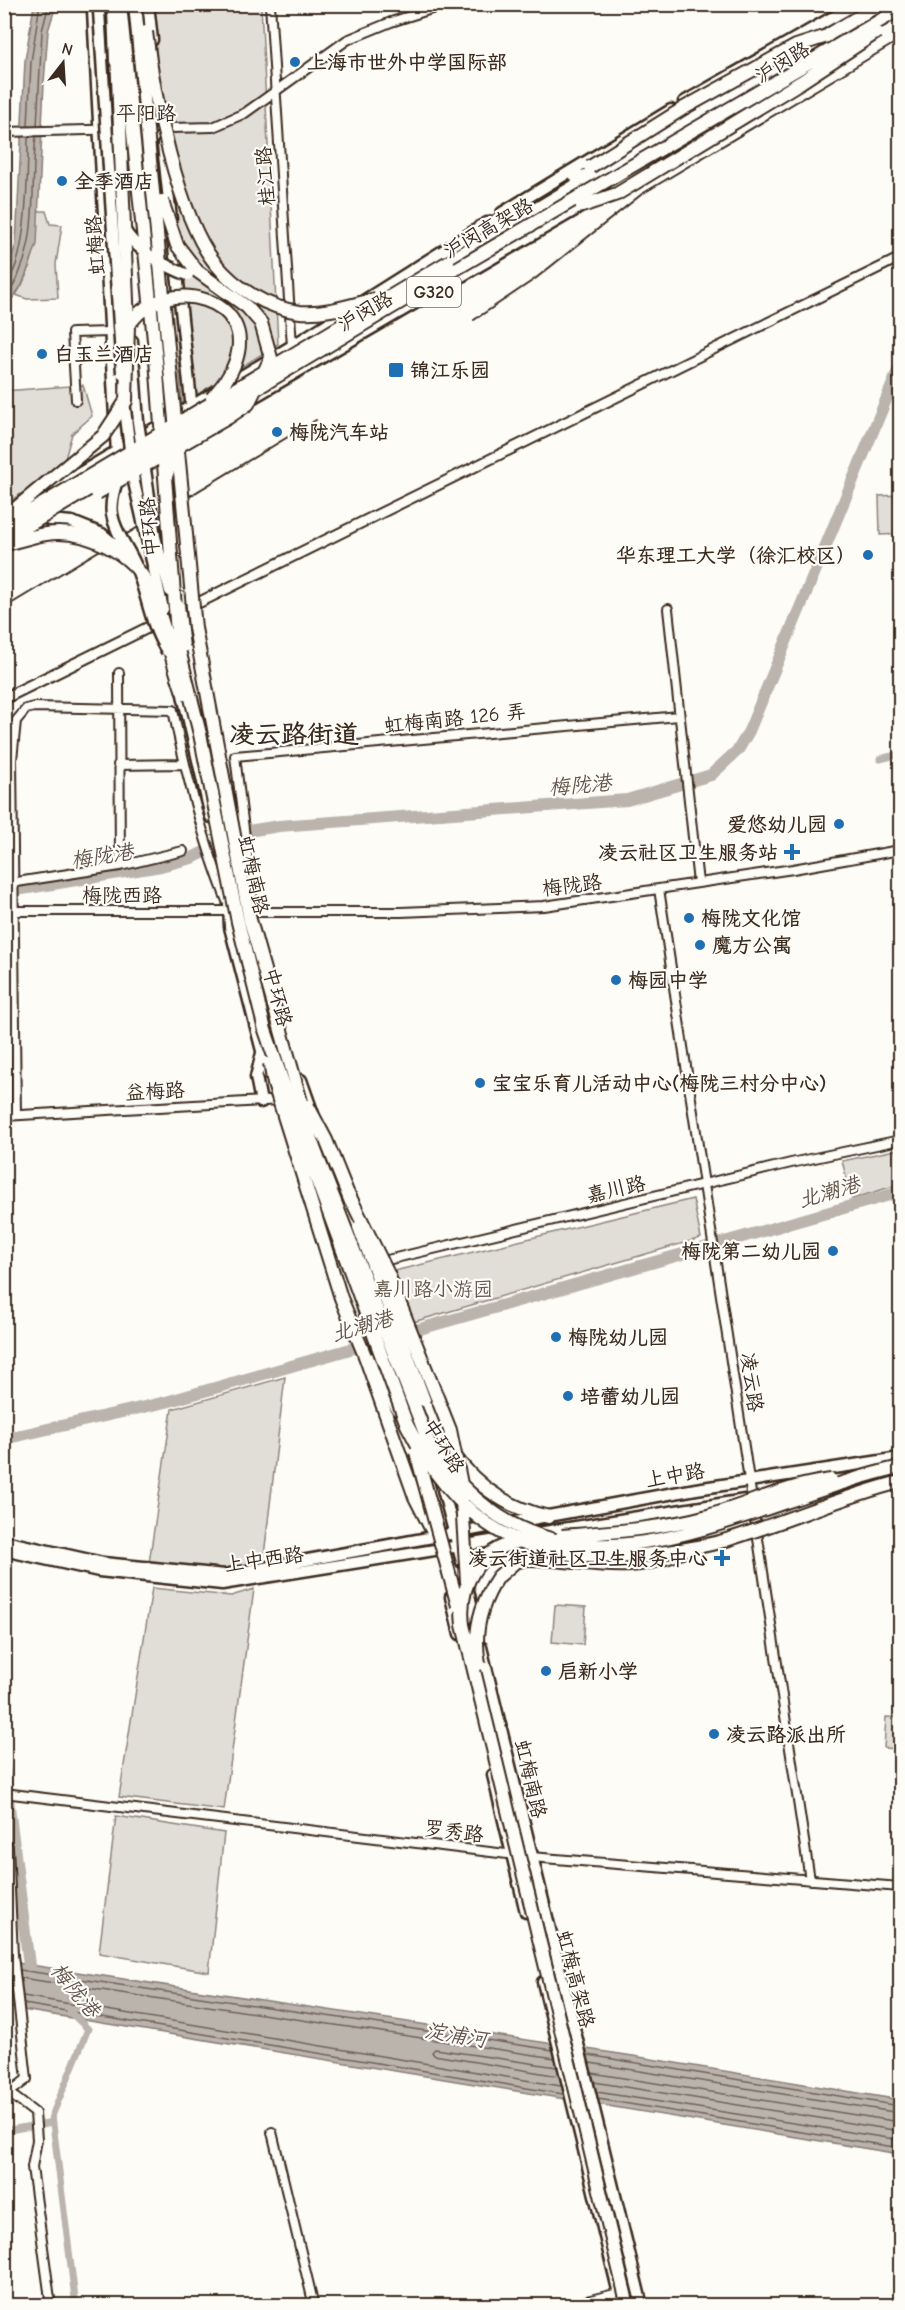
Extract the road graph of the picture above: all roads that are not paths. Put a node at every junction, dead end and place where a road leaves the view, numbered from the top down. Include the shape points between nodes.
1 (97, 4) edge
2 (116, 4) edge
3 (135, 4) edge
4 (142, 4) edge
5 (148, 4) edge
6 (270, 4) edge
7 (447, 4) edge
8 (871, 4) edge
9 (880, 4) edge
10 (900, 8) edge
11 (857, 9) edge
12 (894, 16) edge
13 (837, 25) junction
14 (803, 33) junction
15 (867, 33) junction
16 (827, 36) junction
17 (147, 44) junction
18 (276, 90) junction
19 (99, 129) junction
20 (161, 129) junction
21 (4, 132) edge
22 (591, 171) junction
23 (599, 194) junction
24 (582, 206) junction
25 (503, 219) junction
26 (480, 227) junction
27 (125, 231) junction
28 (492, 234) junction
29 (452, 245) junction
30 (444, 262) junction
31 (435, 272) junction
32 (221, 290) junction
33 (392, 295) junction
34 (131, 322) junction
35 (110, 332) junction
36 (292, 346) junction
37 (76, 400) dead end
38 (192, 406) junction
39 (206, 406) junction
40 (193, 434) junction
41 (117, 450) junction
42 (126, 459) junction
43 (146, 478) joint
44 (117, 479) junction
45 (134, 482) joint
46 (4, 518) edge
47 (49, 520) junction
48 (4, 527) edge
49 (4, 532) edge
50 (4, 544) edge
51 (135, 563) junction
52 (668, 609) dead end
53 (184, 646) junction
54 (176, 663) junction
55 (119, 673) dead end
56 (118, 709) junction
57 (679, 716) junction
58 (200, 734) junction
59 (183, 764) junction
60 (118, 765) junction
61 (900, 850) edge
62 (183, 851) dead end
63 (120, 866) junction
64 (8, 883) edge
65 (698, 883) junction
66 (659, 890) junction
67 (13, 911) junction
68 (231, 911) junction
69 (247, 911) junction
70 (266, 969) junction
71 (253, 976) junction
72 (261, 987) junction
73 (248, 1000) junction
74 (266, 1030) junction
75 (262, 1053) junction
76 (293, 1097) junction
77 (261, 1102) junction
78 (16, 1115) junction
79 (4, 1116) edge
80 (900, 1140) edge
81 (294, 1143) junction
82 (308, 1161) junction
83 (703, 1186) junction
84 (349, 1195) junction
85 (325, 1209) junction
86 (324, 1227) junction
87 (367, 1253) junction
88 (385, 1260) junction
89 (366, 1266) junction
90 (345, 1271) junction
91 (372, 1355) junction
92 (431, 1417) junction
93 (407, 1425) junction
94 (900, 1458) edge
95 (900, 1467) edge
96 (438, 1469) junction
97 (860, 1477) junction
98 (749, 1480) junction
99 (900, 1481) edge
100 (752, 1499) junction
101 (549, 1517) junction
102 (456, 1533) junction
103 (4, 1540) edge
104 (438, 1544) junction
105 (459, 1546) junction
106 (691, 1548) junction
107 (4, 1550) edge
108 (463, 1625) junction
109 (475, 1663) junction
110 (4, 1793) edge
111 (4, 1846) edge
112 (512, 1855) junction
113 (531, 1857) junction
114 (810, 1880) junction
115 (900, 1887) edge
116 (7, 2093) edge
117 (272, 2132) dead end
118 (638, 2288) junction
119 (619, 2293) junction
120 (51, 2306) edge
121 (314, 2306) edge
122 (566, 2306) edge
123 (622, 2306) edge
124 (628, 2306) edge
125 (635, 2306) edge
126 (642, 2306) edge

1 - 19 main road, 虹梅路 via 93,11
1 - 45 main road, 虹梅路, bridge via 125,423
2 - 27 main road, 虹梅路, bridge
2 - 46 highway, bridge via 128,326 126,401 103,436
2 - 58 highway, 中环路, bridge via 156,360 178,646
3 - 76 highway, 中环路, bridge via 195,628 250,920
4 - 17 highway, bridge
5 - 20 main road
6 - 18 street, 桂江路
7 - 18 street, 平阳路 via 347,40
8 - 11 main road, 沪闵路 / G320
9 - 16 highway, 沪闵高架路
10 - 12 highway, 沪闵高架路, bridge
10 - 15 main road, 沪闵路
11 - 13 main road, 沪闵路 / G320
11 - 14 main road, 沪闵路 / G320
12 - 15 main road, 沪闵路 / G320
12 - 24 highway, bridge via 880,30 801,82 617,194
12 - 50 highway, 沪闵高架路, bridge via 444,276
13 - 14 main road
13 - 22 main road, 沪闵路 / G320
14 - 26 main road, 沪闵路 / G320
15 - 23 main road, 沪闵路 / G320
16 - 22 highway, bridge via 796,46 684,108
16 - 33 highway, 沪闵高架路, bridge
17 - 32 highway, bridge via 154,144 164,212 177,245 197,271
17 - 33 highway, bridge via 179,184 214,262 239,287 285,309 318,311
18 - 20 street, 平阳路 via 230,121 213,127
18 - 36 street, 桂江路
19 - 20 street, 平阳路
19 - 21 street, 平阳路
19 - 35 main road, 虹梅路
20 - 38 main road
22 - 25 highway
22 - 28 main road, 沪闵路 / G320
23 - 24 main road, 沪闵路 / G320
23 - 31 main road
24 - 40 main road, 沪闵路 / G320
25 - 26 highway
25 - 28 highway
26 - 29 main road, 沪闵路 / G320
27 - 32 main road, bridge via 155,259
27 - 34 main road, 虹梅路, bridge
28 - 30 main road, 沪闵路 / G320
29 - 30 main road
29 - 36 main road, 沪闵路 / G320
30 - 31 main road, 沪闵路
31 - 42 main road, 沪闵路, bridge
31 - 53 main road, bridge via 312,353 197,419 182,436 169,466 165,496
32 - 50 highway, bridge via 247,307 261,323 268,341 271,358 248,404
33 - 39 highway, 沪闵高架路, bridge
34 - 39 highway, bridge via 146,308 184,295 201,297 225,313 235,329 237,357 225,382
34 - 43 main road, 虹梅路, bridge
35 - 37 street via 72,333
35 - 41 main road, 虹梅路
36 - 38 main road, 沪闵路 / G320
38 - 40 main road
38 - 41 main road, 沪闵路 / G320
39 - 48 highway, 沪闵高架路, bridge
40 - 44 main road, 沪闵路 / G320
41 - 44 main road, 虹梅路
41 - 46 main road, 沪闵路 / G320
42 - 49 main road, 沪闵路, bridge
42 - 51 main road, bridge via 116,483 112,508 123,543
43 - 53 main road, 虹梅南路, bridge via 155,537
44 - 47 main road, 沪闵路 / G320
45 - 54 main road, 虹梅南路, bridge
47 - 50 main road, 沪闵路 / G320
47 - 51 main road, bridge via 72,522 102,534
50 - 58 highway, bridge via 46,534 77,535 98,542 130,563 149,586
51 - 54 main road, bridge via 163,645
52 - 57 street
53 - 69 main road, 虹梅南路, bridge
54 - 68 main road, 虹梅南路, bridge
55 - 56 street
56 - 59 street via 173,710
56 - 60 street
56 - 64 street via 34,707 20,714 12,760
57 - 65 street
57 - 69 street, 虹梅南路 126 弄 via 235,756 252,894
58 - 74 highway, 中环路, bridge via 238,922
59 - 60 street
59 - 68 street via 211,863
60 - 63 street
61 - 65 street, 梅陇路
62 - 63 street
63 - 64 street
64 - 67 street
65 - 66 street, 梅陇路
66 - 69 street, 梅陇路 via 500,909
66 - 83 street, 凌云路
67 - 68 street, 梅陇西路
67 - 78 street
68 - 71 main road, 虹梅南路
68 - 73 main road, 虹梅南路 via 230,927
69 - 70 main road, 虹梅南路
69 - 72 main road, 虹梅南路
70 - 72 main road
70 - 76 main road, 虹梅南路
71 - 73 main road
71 - 76 main road, 虹梅南路
72 - 76 main road, 虹梅南路
73 - 75 main road, 虹梅南路
74 - 91 highway, bridge via 273,1084 341,1298
74 - 93 highway, 中环路, bridge
75 - 76 main road, 虹梅南路
75 - 77 main road via 256,1077
76 - 77 street, 益梅路
76 - 81 main road, 虹梅南路
76 - 82 main road, 虹梅南路
76 - 84 highway, bridge via 326,1140
76 - 87 main road, 虹梅南路 via 362,1232
76 - 89 main road, 虹梅南路 via 353,1247
76 - 97 highway, 中环路, bridge via 430,1446 460,1487 492,1514 512,1526 556,1540 601,1545 641,1542 719,1526
77 - 78 street, 益梅路
78 - 79 street, 益梅路
80 - 83 street, 嘉川路
81 - 82 main road
81 - 86 main road, 虹梅南路
82 - 85 main road, 虹梅南路
83 - 88 street, 嘉川路
83 - 98 street, 凌云路
84 - 92 highway, bridge
84 - 109 highway, bridge via 388,1274 455,1446
85 - 86 main road
85 - 90 main road, 虹梅南路
86 - 90 main road, 虹梅南路
87 - 88 main road
87 - 89 main road, 虹梅南路
88 - 89 street, 嘉川路
89 - 90 street, 嘉川路
89 - 96 main road, 虹梅南路, bridge
90 - 91 main road, 虹梅南路, bridge
91 - 104 highway via 415,1497
91 - 104 main road, 虹梅南路 via 429,1496
92 - 96 highway
92 - 101 highway via 447,1446 474,1479 521,1510
93 - 106 highway, 中环路, bridge via 422,1454 456,1499 512,1539 536,1548 589,1557
93 - 108 highway, bridge
94 - 98 main road, 上中路
95 - 97 highway, 中环路, bridge
96 - 102 main road, 虹梅南路
97 - 108 highway, bridge via 791,1487 676,1524 529,1539 504,1546 486,1556 470,1575 462,1598
98 - 100 street, 凌云路
98 - 101 main road, 上中路
99 - 100 main road, 上中路
99 - 106 highway, 中环路, bridge via 723,1541
100 - 105 main road, 上中路
100 - 114 street, 凌云路
101 - 102 main road, 上中路
102 - 104 main road, 上中西路
102 - 105 main road, 虹梅南路
103 - 104 main road, 上中西路 via 103,1563 225,1575
104 - 105 main road, 上中西路
104 - 107 main road, 上中西路 via 222,1584 99,1571
104 - 112 main road, 虹梅南路
105 - 113 main road, 虹梅南路
106 - 109 highway, bridge via 653,1563 625,1566 537,1559 515,1562 498,1577 482,1608
108 - 109 highway, bridge
109 - 124 highway, 虹梅高架路, bridge
109 - 125 highway, 虹梅高架路
110 - 112 street, 罗秀路
111 - 116 street via 8,1846 14,1963 27,2079
112 - 113 street, 罗秀路
112 - 119 main road, 虹梅南路
113 - 114 street, 罗秀路
113 - 118 main road, 虹梅南路
114 - 115 street, 罗秀路
116 - 120 street via 35,2113 37,2139 32,2167
117 - 121 street
118 - 119 street
118 - 126 main road, 虹梅南路
119 - 122 street
119 - 123 main road, 虹梅南路

